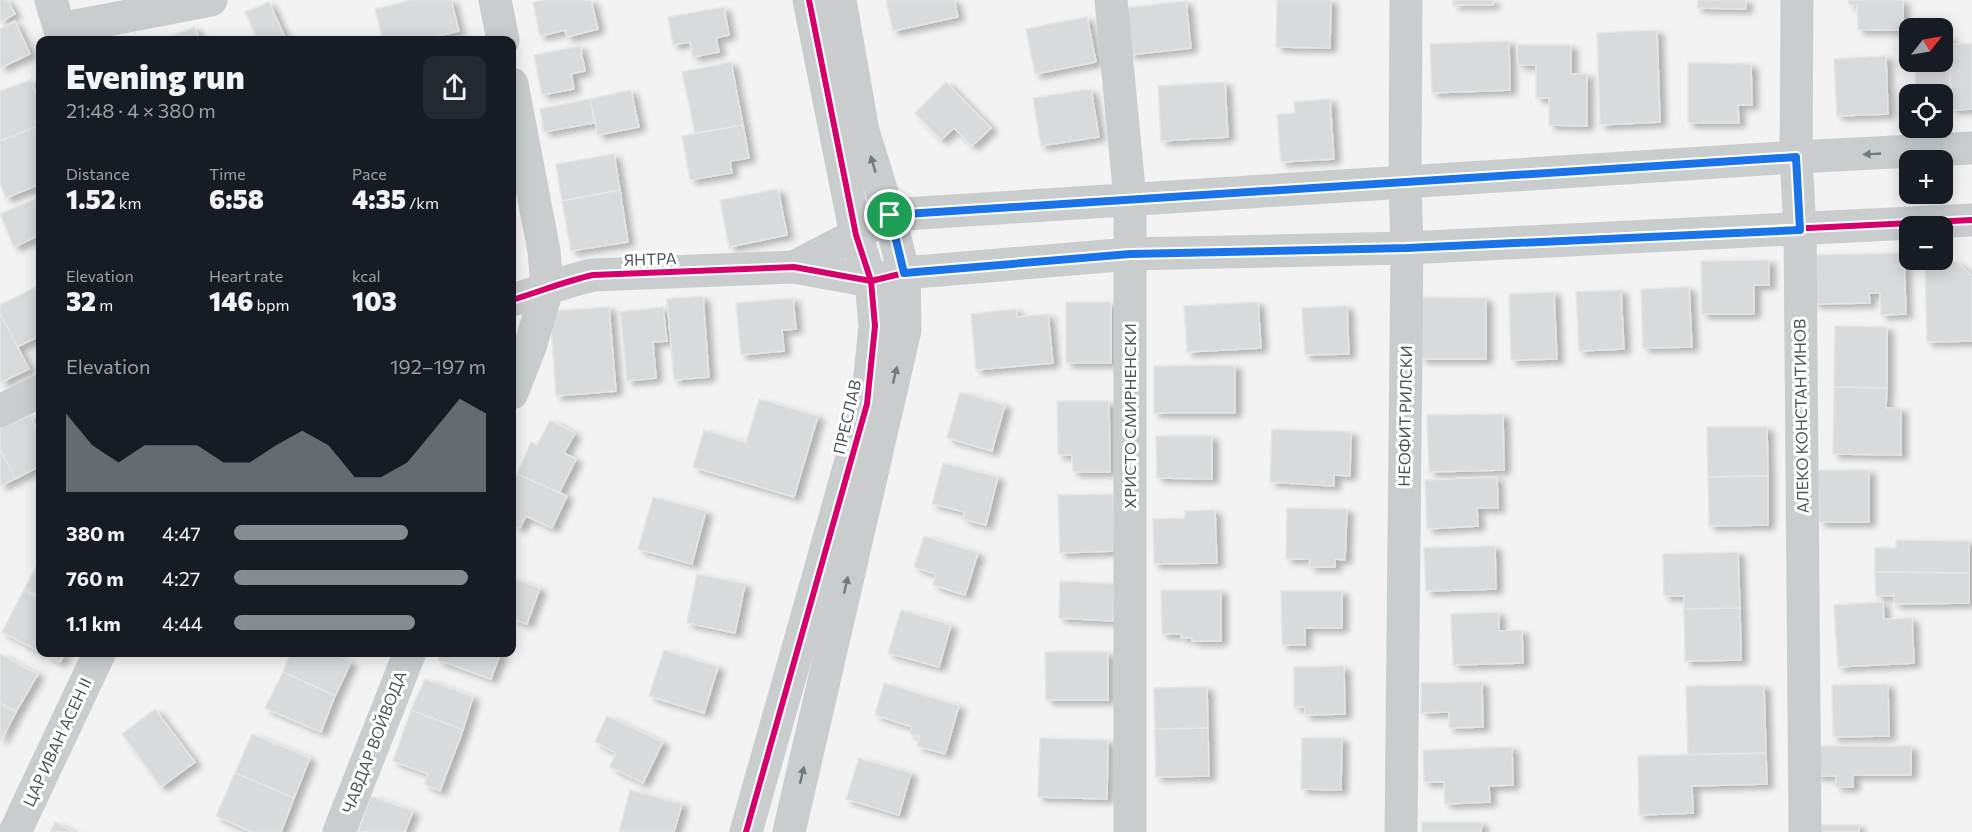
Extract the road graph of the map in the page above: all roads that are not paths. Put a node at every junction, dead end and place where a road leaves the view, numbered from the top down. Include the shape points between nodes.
1 (212, 0) edge
2 (495, 0) edge
3 (809, 0) edge
4 (840, 0) edge
5 (1111, 0) edge
6 (1406, 0) edge
7 (1797, 0) edge
8 (58, 23) edge
9 (502, 36) edge
10 (516, 105) edge
11 (1972, 148) edge
12 (1796, 157) junction
13 (1405, 183) junction
14 (1130, 199) junction
15 (890, 215) junction
16 (1972, 220) edge
17 (1800, 230) junction
18 (856, 236) junction
19 (1407, 248) junction
20 (1130, 254) junction
21 (794, 267) junction
22 (904, 273) junction
23 (871, 281) junction
24 (547, 290) junction
25 (516, 299) edge
26 (516, 383) edge
27 (36, 393) edge
28 (0, 411) edge
29 (98, 657) edge
30 (408, 657) edge
31 (15, 832) edge
32 (339, 832) edge
33 (746, 832) edge
34 (789, 832) edge
35 (1130, 832) edge
36 (1401, 832) edge
37 (1805, 832) edge

1 - 8 street
2 - 9 street
3 - 18 street, ПРЕСЛАВ
15 -> 4 street via 863,131
5 - 14 street, ХРИСТО СМИРНЕНСКИ
6 - 13 street, НЕОФИТ РИЛСКИ
7 - 12 street, АЛЕКО КОНСТАНТИНОВ
10 - 24 street via 544,251
11 -> 12 street
12 - 13 street
12 - 17 street, АЛЕКО КОНСТАНТИНОВ
13 - 14 street
13 - 19 street, НЕОФИТ РИЛСКИ
14 - 15 street
14 - 20 street, ХРИСТО СМИРНЕНСКИ
15 - 18 street
15 - 22 street
16 - 17 street
17 - 19 street
17 - 37 street, АЛЕКО КОНСТАНТИНОВ
18 - 21 street
18 - 23 street, ПРЕСЛАВ
19 - 20 street
19 - 36 street, НЕОФИТ РИЛСКИ
20 - 22 street
20 - 35 street, ХРИСТО СМИРНЕНСКИ
21 - 23 street
21 - 24 street, ЯНТРА via 592,275 566,280
22 - 23 street
34 -> 22 street via 905,330
23 - 33 street, ПРЕСЛАВ via 875,326 867,404
24 - 25 street, ЯНТРА
24 - 26 street
27 - 28 street
29 - 31 street, ЦАР ИВАН АСЕН II
30 - 32 street, ЧАВДАР ВОЙВОДА

